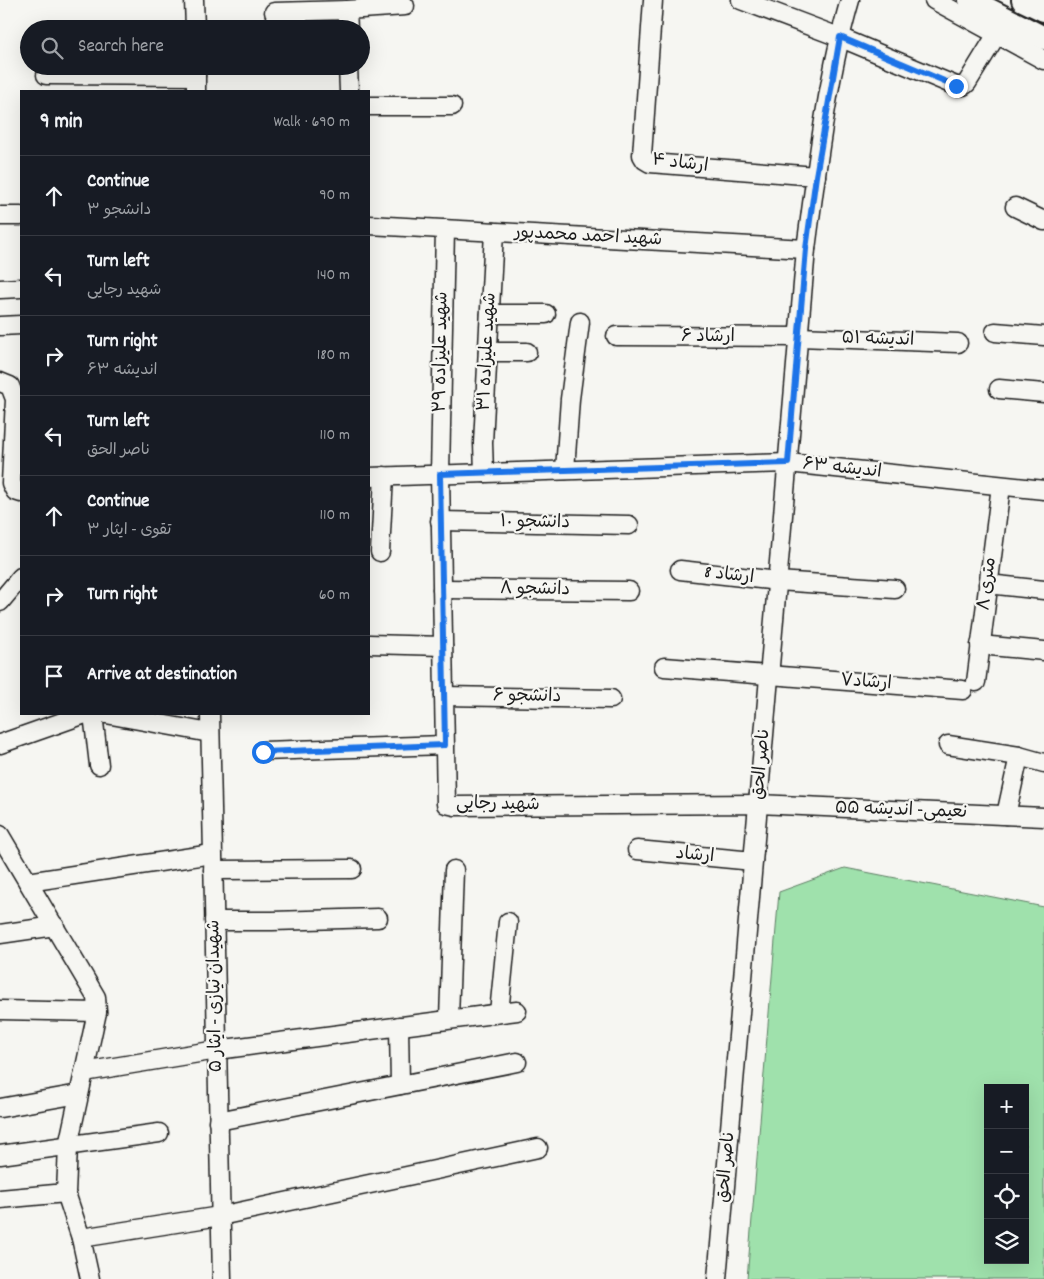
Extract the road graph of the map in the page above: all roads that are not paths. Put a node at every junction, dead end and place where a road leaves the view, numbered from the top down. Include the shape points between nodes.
1 (194, 0) edge
2 (653, 0) edge
3 (741, 0) edge
4 (850, 0) edge
5 (934, 0) edge
6 (970, 0) edge
7 (405, 6) dead end
8 (347, 10) junction
9 (274, 12) dead end
10 (195, 20) edge
11 (348, 20) edge
12 (997, 34) junction
13 (840, 37) junction
14 (1044, 38) edge
15 (1044, 60) edge
16 (84, 75) edge
17 (348, 75) edge
18 (196, 78) edge
19 (349, 90) edge
20 (370, 106) edge
21 (452, 106) dead end
22 (816, 176) junction
23 (1015, 207) dead end
24 (0, 216) edge
25 (20, 216) edge
26 (1044, 221) edge
27 (370, 225) edge
28 (445, 229) junction
29 (494, 232) junction
30 (806, 249) junction
31 (20, 288) edge
32 (0, 289) edge
33 (490, 314) junction
34 (546, 314) dead end
35 (580, 322) dead end
36 (20, 325) edge
37 (0, 326) edge
38 (994, 332) dead end
39 (616, 336) dead end
40 (1044, 336) edge
41 (799, 337) junction
42 (958, 343) dead end
43 (488, 352) junction
44 (528, 352) dead end
45 (0, 382) edge
46 (999, 389) dead end
47 (1044, 393) edge
48 (18, 426) edge
49 (788, 463) junction
50 (565, 470) junction
51 (484, 473) junction
52 (440, 474) junction
53 (376, 476) edge
54 (1001, 486) junction
55 (1044, 490) edge
56 (20, 492) edge
57 (440, 521) junction
58 (629, 525) dead end
59 (380, 552) dead end
60 (680, 570) dead end
61 (20, 578) edge
62 (778, 581) junction
63 (988, 584) junction
64 (442, 588) junction
65 (895, 589) dead end
66 (629, 590) dead end
67 (1044, 590) edge
68 (0, 602) edge
69 (370, 644) edge
70 (980, 645) junction
71 (443, 646) junction
72 (1044, 651) edge
73 (664, 667) dead end
74 (769, 675) junction
75 (969, 686) joint
76 (444, 696) junction
77 (611, 699) dead end
78 (82, 715) edge
79 (93, 715) edge
80 (111, 715) edge
81 (210, 715) edge
82 (210, 733) junction
83 (0, 744) edge
84 (445, 745) junction
85 (948, 745) dead end
86 (263, 752) dead end
87 (1019, 756) junction
88 (1044, 763) edge
89 (99, 766) dead end
90 (758, 804) junction
91 (1006, 815) junction
92 (1044, 817) edge
93 (2, 841) edge
94 (637, 850) dead end
95 (753, 861) junction
96 (213, 862) junction
97 (352, 869) dead end
98 (454, 870) dead end
99 (28, 882) junction
100 (378, 918) dead end
101 (214, 921) junction
102 (508, 922) dead end
103 (55, 926) junction
104 (0, 934) edge
105 (0, 1010) edge
106 (517, 1011) dead end
107 (97, 1012) junction
108 (499, 1013) junction
109 (449, 1019) junction
110 (399, 1026) junction
111 (217, 1050) junction
112 (517, 1062) dead end
113 (84, 1072) junction
114 (400, 1085) junction
115 (79, 1094) junction
116 (0, 1108) edge
117 (218, 1121) junction
118 (159, 1132) dead end
119 (68, 1146) junction
120 (538, 1148) dead end
121 (0, 1155) edge
122 (66, 1194) junction
123 (0, 1199) edge
124 (220, 1216) junction
125 (80, 1238) junction
126 (90, 1279) edge
127 (222, 1279) edge
128 (717, 1279) edge

1 - 10 street
2 - 22 street, ارشاد ۴ via 644,160
3 - 13 street
4 - 13 street, ناصر الحق
5 - 12 street
6 - 14 main road
7 - 8 street
8 - 9 street
8 - 11 street
12 - 13 street via 963,86 956,86
12 - 15 street
13 - 22 street, ناصر الحق
16 - 18 street
17 - 19 street
20 - 21 street
22 - 30 street, ناصر الحق
23 - 26 street
24 - 25 street
27 - 28 street, شهید احمد محمدپور
28 - 29 street, شهید احمد محمدپور
28 - 52 street, شهید علیزاده ۲۹
29 - 30 street, شهید احمد محمدپور
29 - 33 street, شهید علیزاده ۳۱
30 - 41 street, ناصر الحق
31 - 32 street
33 - 34 street
33 - 43 street, شهید علیزاده ۳۱
35 - 50 street
36 - 37 street
38 - 40 street
39 - 41 street, ارشاد ۶
41 - 42 street, اندیشه ۵۱
41 - 49 street, ناصر الحق
43 - 44 street
43 - 51 street, شهید علیزاده ۳۱
45 - 48 street via 10,386 14,394
46 - 47 street
48 - 56 street via 11,483 15,491
49 - 50 street, اندیشه ۶۳
49 - 54 street, اندیشه ۶۳
49 - 62 street, ناصر الحق
50 - 51 street, اندیشه ۶۳
51 - 52 street, اندیشه ۶۳
52 - 53 street, اندیشه ۶۳
52 - 57 street, شهید رجایی
53 - 59 street
54 - 55 street, اندیشه ۶۳
54 - 63 street, ۸ متری
57 - 58 street, دانشجو ۱۰
57 - 64 street, شهید رجایی
60 - 62 street, ارشاد 8
61 - 68 street
62 - 65 street, ارشاد 8
62 - 74 street, ناصر الحق
63 - 67 street
63 - 70 street, ۸ متری
64 - 66 street, دانشجو ۸
64 - 71 street, شهید رجایی
69 - 71 street
70 - 72 street
70 - 75 street, ۸ متری
71 - 76 street, شهید رجایی
73 - 74 street, ارشاد۷
74 - 75 street, ارشاد۷
74 - 90 street, ناصر الحق
76 - 77 street, دانشجو ۶
76 - 84 street, شهید رجایی
78 - 83 street
79 - 89 street
80 - 82 street
81 - 82 street, شهیدان نیازی - ایثار ۵
82 - 96 street, شهیدان نیازی - ایثار ۵
84 - 86 street
84 - 90 street, شهید رجایی via 446,804 455,806
85 - 87 street
87 - 88 street
87 - 91 street
90 - 91 street, نعیمی- اندیشه ۵۵
90 - 95 street, ناصر الحق
91 - 92 street, نعیمی- اندیشه ۵۵
93 - 99 street
94 - 95 street, ارشاد
95 - 128 street, ناصر الحق
96 - 97 street
96 - 99 street
96 - 101 street, شهیدان نیازی - ایثار ۵
98 - 109 street
99 - 103 street
100 - 101 street
101 - 111 street, شهیدان نیازی - ایثار ۵
102 - 108 street
103 - 104 street
103 - 107 street via 91,986
105 - 107 street
106 - 108 street
107 - 113 street
108 - 109 street
109 - 110 street
110 - 111 street
110 - 114 street
111 - 113 street
111 - 117 street, شهیدان نیازی - ایثار ۵
112 - 114 street
113 - 115 street
114 - 117 street
115 - 116 street
115 - 119 street
117 - 124 street, شهیدان نیازی - ایثار ۵
118 - 119 street
119 - 121 street
119 - 122 street
120 - 124 street
122 - 123 street
122 - 125 street
124 - 125 street
124 - 127 street, شهیدان نیازی - ایثار ۵
125 - 126 street

